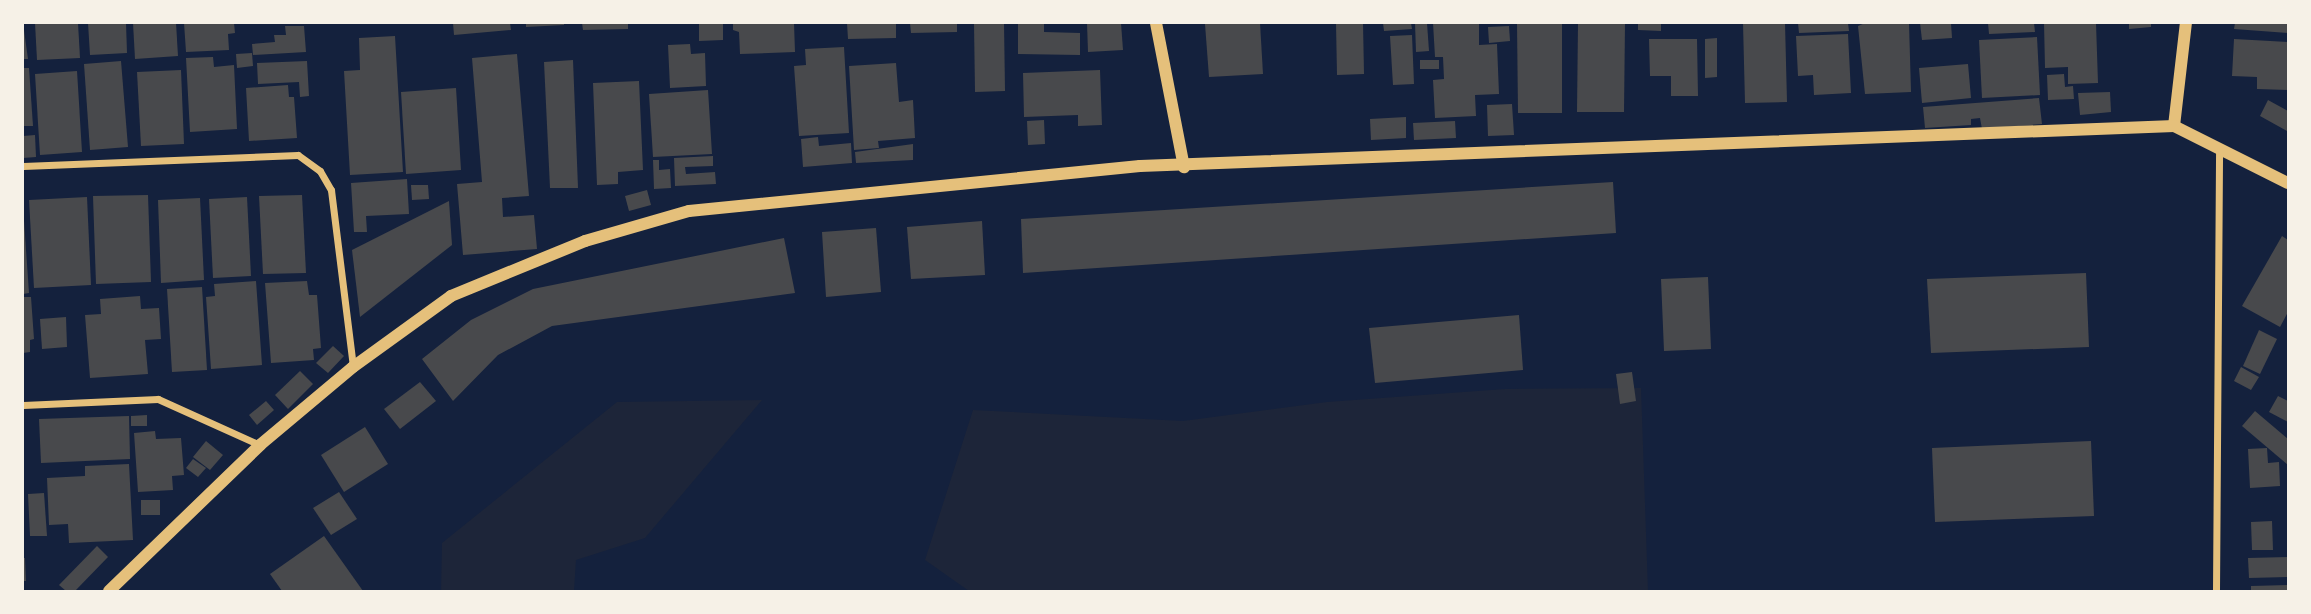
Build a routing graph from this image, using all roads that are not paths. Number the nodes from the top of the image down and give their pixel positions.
1 (1156, 23) edge
2 (2186, 23) edge
3 (2174, 126) junction
4 (2219, 148) junction
5 (23, 166) edge
6 (1184, 167) junction
7 (2288, 183) edge
8 (353, 367) junction
9 (23, 405) edge
10 (260, 445) junction
11 (109, 591) edge
12 (2216, 591) edge

1 - 6 street
2 - 3 street
3 - 4 street
3 - 6 street
4 - 7 street
4 - 12 street
5 - 8 street
6 - 8 street
8 - 10 street
9 - 10 street
10 - 11 street

